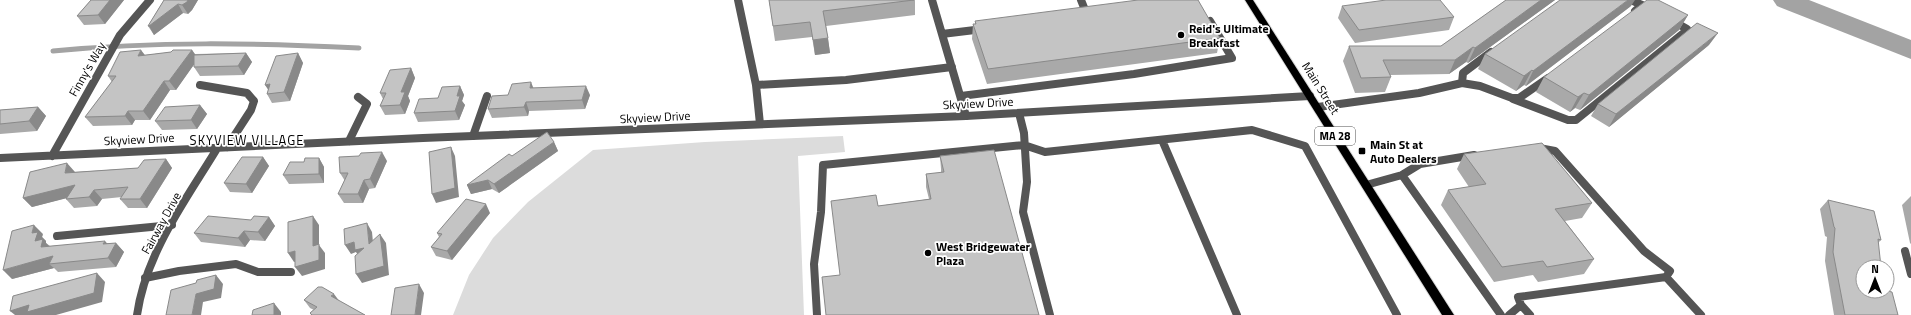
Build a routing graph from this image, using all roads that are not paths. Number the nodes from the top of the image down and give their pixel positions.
1 (150, 0) edge
2 (738, 0) edge
3 (932, 0) edge
4 (1081, 0) edge
5 (1249, 0) edge
6 (1631, 0) edge
7 (1095, 14) edge
8 (1206, 14) edge
9 (1630, 15) edge
10 (1668, 19) edge
11 (988, 28) edge
12 (942, 34) junction
13 (1500, 46) edge
14 (952, 67) junction
15 (1556, 72) edge
16 (1462, 83) junction
17 (200, 85) dead end
18 (756, 85) junction
19 (487, 96) dead end
20 (961, 96) junction
21 (1310, 96) junction
22 (358, 97) dead end
23 (1512, 98) junction
24 (1318, 107) junction
25 (1019, 113) junction
26 (966, 116) junction
27 (760, 124) junction
28 (473, 136) junction
29 (1162, 140) junction
30 (350, 141) junction
31 (1024, 145) junction
32 (1531, 146) edge
33 (222, 147) junction
34 (1480, 154) edge
35 (52, 156) junction
36 (0, 158) edge
37 (1402, 175) junction
38 (1366, 185) junction
39 (172, 225) junction
40 (57, 236) dead end
41 (1905, 251) dead end
42 (1910, 265) edge
43 (291, 272) dead end
44 (1911, 274) edge
45 (1666, 277) junction
46 (145, 278) junction
47 (1521, 305) junction
48 (137, 315) edge
49 (816, 315) edge
50 (1050, 315) edge
51 (1237, 315) edge
52 (1397, 315) edge
53 (1448, 315) edge
54 (1501, 315) edge
55 (1509, 315) edge
56 (1530, 315) edge
57 (1701, 315) edge

1 - 35 street, Finny's Way
2 - 18 street
3 - 12 street
4 - 7 street
5 - 21 main road, Main Street / MA 28
6 - 9 street
8 - 20 street
10 - 23 street
11 - 12 street
12 - 14 street
13 - 16 street
14 - 18 street
14 - 20 street
15 - 23 street
16 - 23 street
16 - 24 street
17 - 33 street, Fairway Drive
18 - 27 street
19 - 28 street
20 - 26 street
21 - 24 main road, Main Street / MA 28
21 - 25 street, Skyview Drive
22 - 30 street
24 - 38 main road, Main Street / MA 28
25 - 26 street, Skyview Drive
25 - 31 street
26 - 27 street, Skyview Drive
27 - 28 street, Skyview Drive
28 - 30 street, Skyview Drive
29 - 31 street
29 - 51 street
29 - 52 street
30 - 33 street, Skyview Drive
31 - 49 street
31 - 50 street
32 - 45 street
33 - 35 street, Skyview Drive
33 - 39 street, Fairway Drive
34 - 37 street
35 - 36 street, Skyview Drive
37 - 38 street
37 - 54 street
38 - 53 main road, Main Street / MA 28
39 - 40 street
39 - 46 street, Fairway Drive
41 - 42 street
42 - 44 street
43 - 46 street
45 - 47 street
45 - 57 street
46 - 48 street, Fairway Drive
47 - 55 street
47 - 56 street

